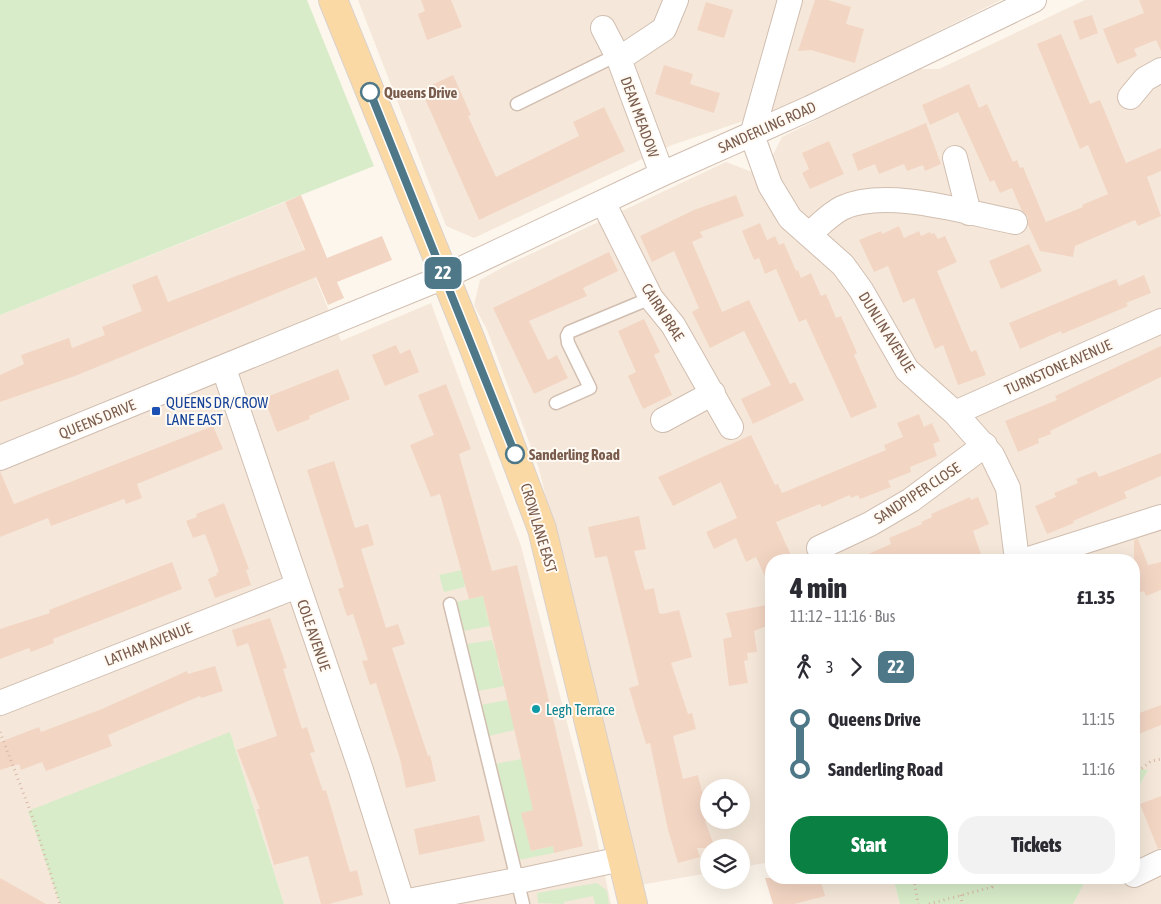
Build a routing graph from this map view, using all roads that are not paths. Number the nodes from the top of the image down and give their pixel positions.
1 (333, 0) edge
2 (676, 0) edge
3 (790, 0) edge
4 (1034, 0) edge
5 (603, 28) dead end
6 (618, 57) junction
7 (1161, 70) edge
8 (1127, 98) dead end
9 (517, 104) dead end
10 (752, 135) junction
11 (955, 158) dead end
12 (662, 174) junction
13 (603, 202) junction
14 (969, 213) junction
15 (1015, 222) dead end
16 (809, 234) junction
17 (444, 277) junction
18 (651, 298) junction
19 (1161, 320) edge
20 (224, 369) junction
21 (712, 393) junction
22 (556, 403) dead end
23 (956, 413) junction
24 (663, 420) dead end
25 (731, 427) dead end
26 (985, 445) junction
27 (0, 458) edge
28 (1161, 517) edge
29 (819, 547) edge
30 (1016, 554) edge
31 (1045, 554) edge
32 (297, 586) junction
33 (450, 604) dead end
34 (0, 703) edge
35 (622, 859) junction
36 (1161, 862) edge
37 (1140, 872) edge
38 (516, 880) junction
39 (403, 903) edge
40 (523, 904) edge
41 (633, 904) edge

1 - 17 main road, CROW LANE EAST
2 - 6 street, DEAN MEADOW
3 - 10 street
4 - 10 street, SANDERLING ROAD
5 - 6 street, DEAN MEADOW
6 - 9 lane
6 - 12 street, DEAN MEADOW
7 - 8 street
10 - 12 street, SANDERLING ROAD
10 - 16 street, DUNLIN AVENUE
11 - 14 street
12 - 13 street, SANDERLING ROAD
13 - 17 street, SANDERLING ROAD
13 - 18 street, CAIRN BRAE
14 - 15 street
14 - 16 street
16 - 23 street, DUNLIN AVENUE
17 - 20 street, QUEENS DRIVE
17 - 35 main road, CROW LANE EAST
18 - 21 street, CAIRN BRAE
18 - 22 lane
19 - 23 street, TURNSTONE AVENUE
20 - 27 street, QUEENS DRIVE
20 - 32 street, COLE AVENUE
21 - 24 street
21 - 25 street, CAIRN BRAE
23 - 26 street, DUNLIN AVENUE
26 - 29 street, SANDPIPER CLOSE
26 - 30 street, DUNLIN AVENUE
28 - 31 street
32 - 34 street, LATHAM AVENUE
32 - 39 street, COLE AVENUE
33 - 38 lane
35 - 38 street, COLE AVENUE
35 - 41 main road, CROW LANE EAST
36 - 37 street
38 - 39 street, COLE AVENUE
38 - 40 lane

